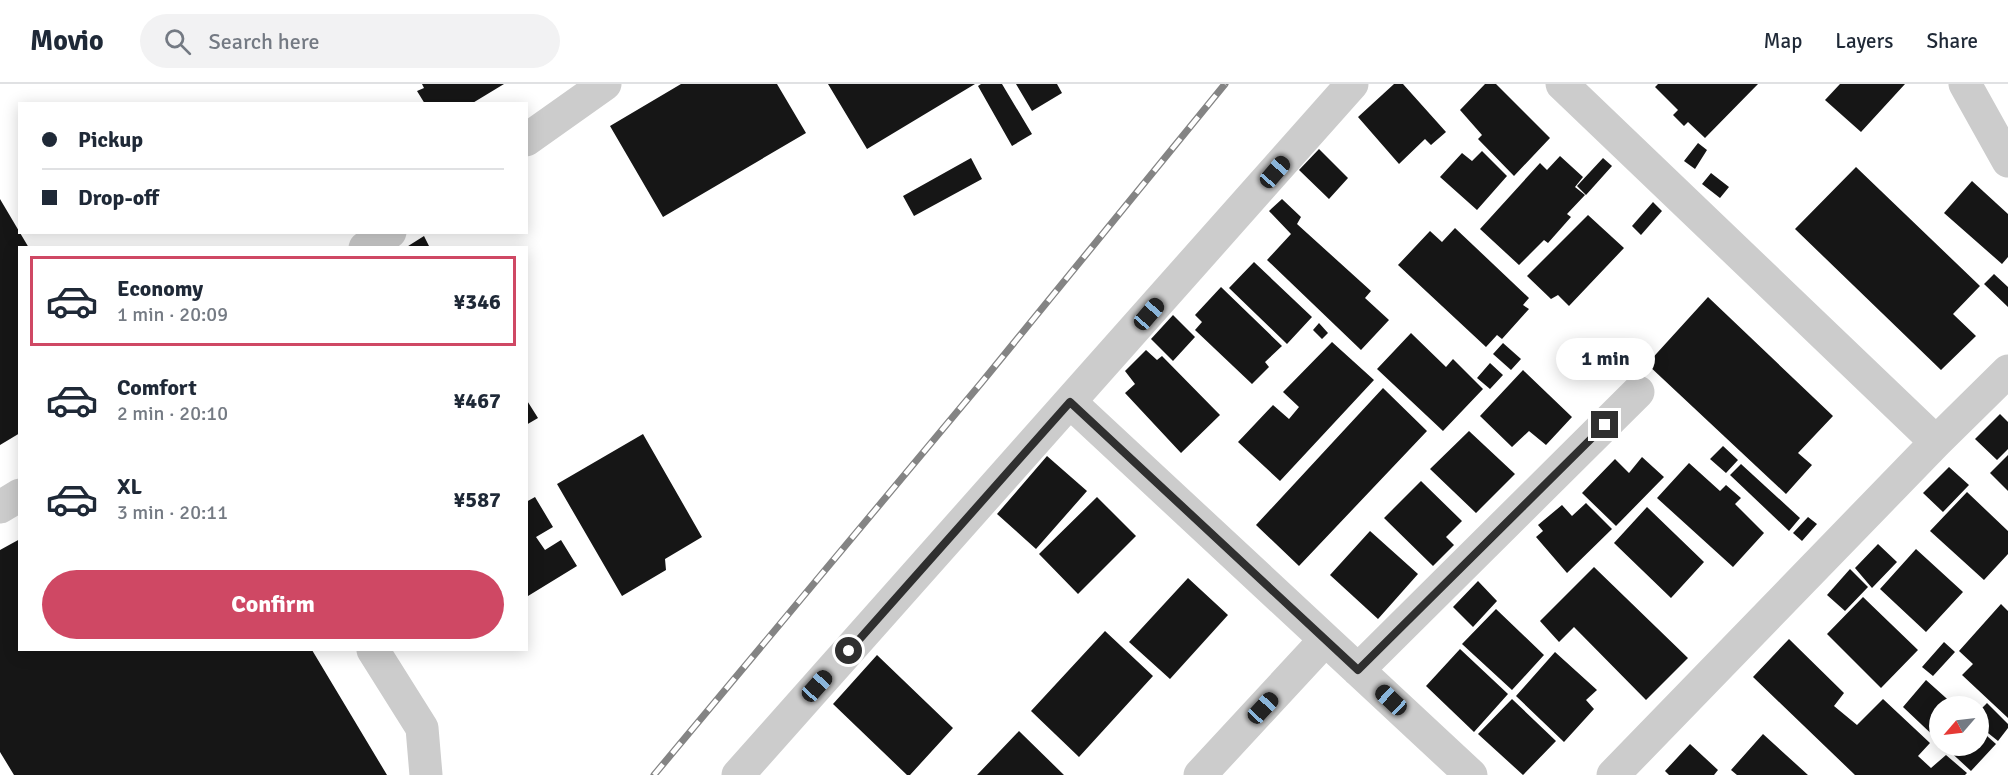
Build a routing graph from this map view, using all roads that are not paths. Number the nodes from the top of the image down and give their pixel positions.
1 (605, 84) edge
2 (1352, 84) edge
3 (1562, 84) edge
4 (1965, 84) edge
5 (528, 139) edge
6 (2008, 161) edge
7 (387, 234) edge
8 (368, 246) edge
9 (2008, 371) edge
10 (1638, 392) dead end
11 (1070, 402) junction
12 (1936, 442) junction
13 (18, 496) edge
14 (0, 507) edge
15 (1325, 640) junction
16 (374, 651) edge
17 (1358, 670) junction
18 (426, 775) edge
19 (738, 775) edge
20 (1200, 775) edge
21 (1472, 775) edge
22 (1614, 775) edge

1 - 5 street
2 - 11 street
3 - 12 street
4 - 6 street
7 - 8 street
9 - 12 street
10 - 17 street
11 - 15 street
11 - 19 street
12 - 22 street
13 - 14 street
15 - 17 street
15 - 20 street
16 - 18 street
17 - 21 street

